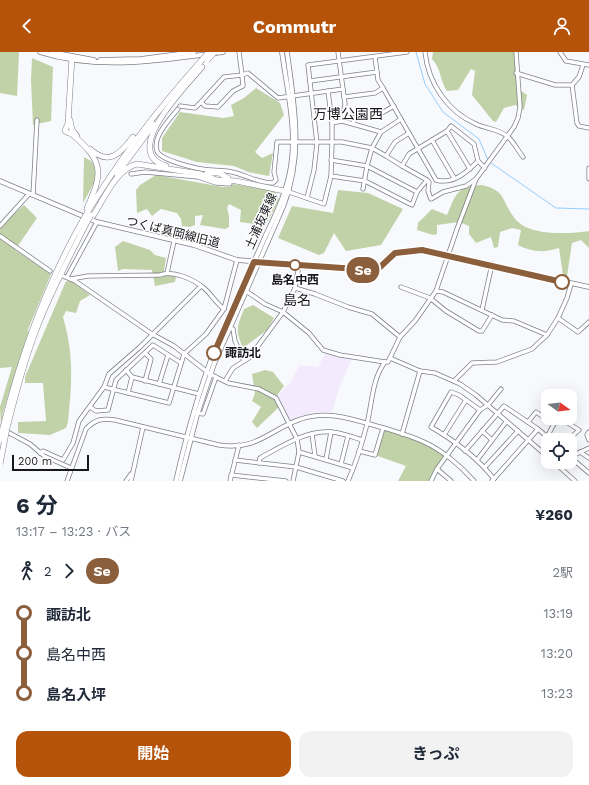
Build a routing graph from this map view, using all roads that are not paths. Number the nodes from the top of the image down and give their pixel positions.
1 (40, 52) edge
2 (51, 52) edge
3 (194, 52) edge
4 (209, 52) edge
5 (215, 52) edge
6 (223, 52) edge
7 (239, 52) edge
8 (282, 52) edge
9 (287, 52) edge
10 (338, 52) edge
11 (407, 52) edge
12 (425, 52) edge
13 (516, 52) edge
14 (560, 52) edge
15 (170, 55) edge
16 (375, 57) junction
17 (72, 58) junction
18 (339, 61) junction
19 (201, 64) junction
20 (584, 65) junction
21 (589, 65) edge
22 (377, 72) junction
23 (516, 73) junction
24 (242, 75) junction
25 (341, 77) junction
26 (310, 81) junction
27 (572, 86) junction
28 (383, 88) junction
29 (343, 89) junction
30 (328, 91) junction
31 (311, 94) junction
32 (290, 96) junction
33 (344, 97) junction
34 (70, 101) junction
35 (201, 102) junction
36 (394, 106) junction
37 (161, 107) junction
38 (401, 119) junction
39 (37, 120) dead end
40 (342, 121) junction
41 (332, 123) junction
42 (353, 124) junction
43 (589, 128) edge
44 (381, 132) junction
45 (447, 132) junction
46 (409, 133) junction
47 (508, 136) junction
48 (432, 140) junction
49 (295, 142) junction
50 (332, 142) junction
51 (316, 143) junction
52 (372, 148) junction
53 (418, 148) junction
54 (386, 156) junction
55 (522, 157) dead end
56 (331, 160) junction
57 (172, 161) junction
58 (478, 161) junction
59 (171, 165) dead end
60 (367, 166) junction
61 (402, 166) junction
62 (486, 168) junction
63 (589, 168) edge
64 (470, 169) junction
65 (132, 174) dead end
66 (331, 176) junction
67 (454, 178) junction
68 (589, 179) edge
69 (236, 180) junction
70 (427, 180) junction
71 (476, 180) junction
72 (0, 181) edge
73 (364, 181) junction
74 (230, 184) dead end
75 (363, 190) dead end
76 (287, 192) junction
77 (417, 192) junction
78 (31, 194) junction
79 (307, 198) junction
80 (89, 214) junction
81 (85, 221) junction
82 (97, 222) junction
83 (0, 226) edge
84 (0, 236) edge
85 (174, 241) junction
86 (449, 255) junction
87 (237, 260) junction
88 (256, 263) junction
89 (492, 264) junction
90 (299, 265) junction
91 (50, 271) dead end
92 (167, 273) junction
93 (67, 277) junction
94 (571, 284) junction
95 (201, 286) junction
96 (401, 287) dead end
97 (589, 287) edge
98 (295, 288) junction
99 (246, 290) junction
100 (436, 291) junction
101 (430, 298) junction
102 (224, 309) junction
103 (482, 310) junction
104 (283, 312) junction
105 (492, 315) junction
106 (558, 318) junction
107 (589, 322) edge
108 (229, 327) junction
109 (152, 334) junction
110 (547, 335) junction
111 (400, 337) junction
112 (144, 354) junction
113 (184, 354) junction
114 (168, 355) junction
115 (390, 358) junction
116 (244, 361) junction
117 (385, 362) junction
118 (181, 363) junction
119 (126, 370) junction
120 (420, 371) junction
121 (209, 373) junction
122 (132, 377) junction
123 (216, 377) junction
124 (145, 380) junction
125 (454, 381) junction
126 (225, 382) junction
127 (160, 384) junction
128 (104, 387) junction
129 (173, 387) junction
130 (501, 389) dead end
131 (114, 390) junction
132 (128, 393) junction
133 (199, 394) junction
134 (466, 400) junction
135 (488, 405) junction
136 (90, 407) junction
137 (480, 410) junction
138 (197, 413) junction
139 (497, 414) junction
140 (541, 415) edge
141 (506, 422) junction
142 (528, 422) junction
143 (367, 423) junction
144 (289, 424) junction
145 (571, 425) edge
146 (143, 427) junction
147 (3, 428) edge
148 (383, 428) junction
149 (538, 429) junction
150 (482, 431) junction
151 (518, 431) junction
152 (332, 432) junction
153 (589, 432) edge
154 (542, 433) edge
155 (576, 433) edge
156 (312, 434) junction
157 (402, 434) junction
158 (444, 435) junction
159 (348, 436) junction
160 (188, 438) junction
161 (297, 439) junction
162 (0, 440) edge
163 (362, 440) junction
164 (492, 440) junction
165 (529, 440) junction
166 (589, 440) edge
167 (456, 443) junction
168 (239, 445) junction
169 (589, 448) edge
170 (359, 450) junction
171 (465, 451) junction
172 (541, 451) edge
173 (299, 452) junction
174 (580, 452) junction
175 (40, 453) junction
176 (577, 454) edge
177 (315, 456) junction
178 (447, 456) junction
179 (589, 458) edge
180 (326, 459) junction
181 (235, 460) junction
182 (477, 460) junction
183 (259, 462) junction
184 (577, 463) edge
185 (0, 464) edge
186 (340, 464) junction
187 (296, 467) junction
188 (485, 467) junction
189 (71, 468) junction
190 (353, 468) junction
191 (437, 469) junction
192 (562, 469) edge
193 (589, 473) edge
194 (132, 474) junction
195 (231, 475) junction
196 (246, 479) edge
197 (261, 479) edge
198 (276, 480) edge
199 (493, 480) edge
200 (67, 481) edge
201 (126, 481) edge
202 (131, 481) edge
203 (176, 481) edge
204 (180, 481) edge
205 (230, 481) edge
206 (286, 481) edge
207 (293, 481) edge
208 (342, 481) edge
209 (348, 481) edge
210 (430, 481) edge
211 (450, 481) edge
212 (474, 481) edge
213 (575, 481) edge

1 - 17 main road
2 - 17 main road
3 - 15 main road
4 - 19 highway, bridge
5 - 19 highway, bridge
6 - 15 main road
7 - 24 street
8 - 32 main road, 土浦坂東線
9 - 32 main road, 土浦坂東線
10 - 18 street
11 - 16 street
12 - 47 street
13 - 23 street
14 - 20 street
15 - 17 main road
16 - 18 street
16 - 22 street
17 - 34 highway
18 - 25 street
18 - 26 street
19 - 37 highway
19 - 69 highway
19 - 80 highway
20 - 21 street
20 - 27 street
22 - 25 street
22 - 28 street
23 - 27 street
23 - 47 street
24 - 32 street
24 - 35 street
24 - 35 street
25 - 26 street
25 - 29 street
26 - 31 street
27 - 43 street
28 - 33 street
28 - 36 street
29 - 30 street
29 - 33 street
30 - 31 street
30 - 41 street
31 - 32 street
31 - 51 street
32 - 49 main road, 土浦坂東線
33 - 40 street
34 - 37 highway
34 - 80 highway
35 - 57 street
36 - 38 street
36 - 42 street
37 - 80 highway
38 - 44 street
38 - 46 street
39 - 78 street
40 - 41 street
40 - 42 street
41 - 50 street
42 - 44 street
44 - 52 street
45 - 48 street
45 - 58 street
45 - 64 street
46 - 53 street
46 - 54 street
47 - 55 street
47 - 62 street
48 - 53 street
48 - 67 street
49 - 51 street
49 - 57 street
49 - 76 main road, 土浦坂東線
50 - 51 street
50 - 52 street
50 - 56 street
51 - 79 street
52 - 54 street
52 - 60 street
53 - 61 street
53 - 67 street
54 - 61 street
56 - 60 street
56 - 66 street
57 - 59 street
58 - 62 street
58 - 64 street
60 - 73 street
60 - 77 street
61 - 70 street
62 - 71 street
63 - 68 street
64 - 67 street
65 - 74 street
66 - 73 street
66 - 79 street
69 - 76 highway
69 - 80 highway
70 - 71 street
70 - 77 street
71 - 86 street
72 - 78 main road, つくば真岡線旧道
73 - 75 street
73 - 77 street
76 - 79 street
76 - 88 main road, 土浦坂東線
78 - 82 main road, つくば真岡線旧道
78 - 83 street
80 - 81 highway, bridge
81 - 147 highway
81 - 147 highway
82 - 85 main road, つくば真岡線旧道
82 - 93 street
84 - 91 street
85 - 87 main road, つくば真岡線旧道
85 - 92 street
86 - 89 main road, つくば真岡線旧道
86 - 90 main road, つくば真岡線旧道
86 - 100 street
87 - 88 main road, つくば真岡線旧道
87 - 102 street
88 - 90 main road, つくば真岡線旧道
88 - 99 main road, 土浦坂東線
88 - 121 main road, 土浦坂東線
89 - 94 main road, つくば真岡線旧道
89 - 103 street
90 - 98 street
92 - 93 street
92 - 95 street
93 - 109 street
94 - 97 main road, つくば真岡線旧道
94 - 106 street
95 - 102 street
95 - 109 street
96 - 101 street
98 - 104 street
98 - 111 street
99 - 104 street
99 - 108 main road, 土浦坂東線
100 - 101 street
100 - 103 street
101 - 105 street
101 - 111 street
102 - 113 street
103 - 105 street
104 - 116 street
104 - 117 street
105 - 110 street
106 - 107 street
106 - 110 street
108 - 116 street
108 - 121 main road, 土浦坂東線
109 - 113 street
109 - 128 street
110 - 125 street
111 - 115 street
112 - 114 street
112 - 119 street
112 - 124 street
113 - 118 street
113 - 121 street
114 - 118 street
114 - 127 street
115 - 117 street
115 - 120 street
116 - 126 street
117 - 143 street
118 - 129 street
119 - 122 street
119 - 131 street
120 - 125 street
120 - 157 street
121 - 123 street
121 - 133 main road, 土浦坂東線
121 - 138 main road, 土浦坂東線
122 - 124 street
122 - 132 street
123 - 126 street
123 - 138 street
124 - 127 street
125 - 135 street
126 - 144 street
127 - 129 street
128 - 131 street
128 - 136 street
129 - 132 street
129 - 133 street
130 - 135 street
131 - 132 street
131 - 136 street
133 - 160 main road, 土浦坂東線
134 - 137 street
134 - 158 street
134 - 158 street
135 - 137 street
135 - 139 street
136 - 175 street
137 - 167 street
138 - 160 main road, 土浦坂東線
139 - 141 street
139 - 142 street
139 - 150 street
140 - 142 street
141 - 151 street
141 - 164 street
142 - 149 street
143 - 144 street
143 - 148 street
143 - 163 street
144 - 161 street
144 - 168 street
145 - 155 street
146 - 160 street
146 - 189 street
146 - 194 street
147 - 162 highway, bridge
147 - 175 street
147 - 185 highway, bridge
148 - 157 street
148 - 170 street
149 - 154 street
149 - 165 street
150 - 164 street
150 - 171 street
151 - 165 street
151 - 188 street
152 - 156 street
152 - 159 street
152 - 180 street
153 - 166 street
156 - 161 street
156 - 177 street
157 - 178 street
158 - 167 street
159 - 163 street
159 - 186 street
160 - 168 street
160 - 203 main road, 土浦坂東線
160 - 204 main road, 土浦坂東線
161 - 173 street
161 - 183 street
163 - 170 street
164 - 182 street
165 - 172 street
165 - 199 street
167 - 171 street
167 - 178 street
168 - 181 street
169 - 174 street
170 - 190 street
171 - 182 street
173 - 177 street
173 - 187 street
174 - 176 street
174 - 179 street
175 - 189 street
177 - 180 street
178 - 191 street
178 - 212 street
180 - 186 street
181 - 183 street
181 - 195 street
182 - 188 street
183 - 187 street
184 - 193 street
186 - 190 street
187 - 207 street
187 - 208 street
188 - 199 street
189 - 200 street
190 - 209 street
191 - 210 street
191 - 211 street
192 - 213 street
194 - 201 street
194 - 202 street
195 - 196 street
195 - 205 street
196 - 197 street
197 - 198 street
198 - 206 street

